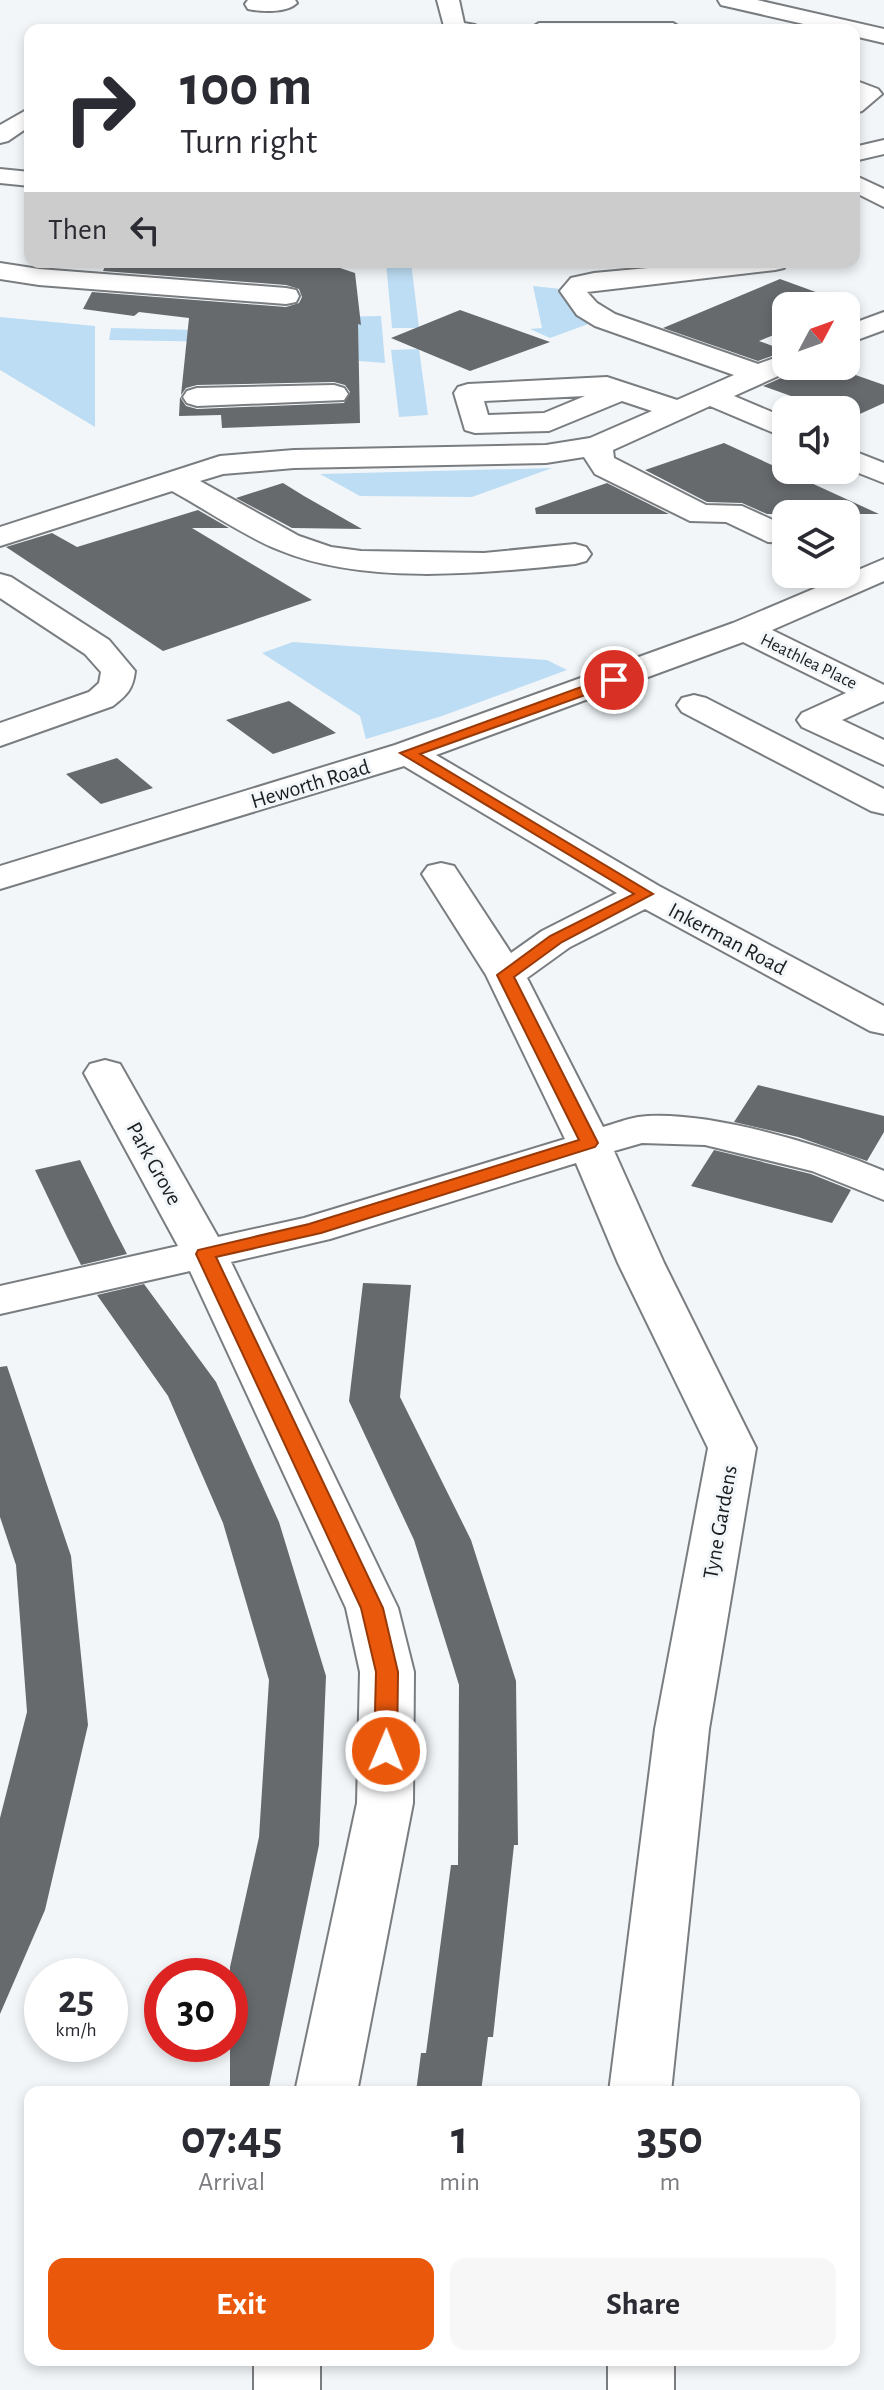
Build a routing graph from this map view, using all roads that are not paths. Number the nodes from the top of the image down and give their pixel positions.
1 (448, 0) edge
2 (729, 0) edge
3 (270, 3) dead end
4 (267, 24) edge
5 (453, 24) edge
6 (832, 24) edge
7 (860, 30) edge
8 (884, 36) edge
9 (860, 90) edge
10 (860, 102) edge
11 (24, 119) edge
12 (0, 136) edge
13 (884, 147) edge
14 (860, 153) edge
15 (0, 176) edge
16 (24, 178) edge
17 (860, 185) edge
18 (884, 199) edge
19 (728, 268) edge
20 (0, 271) edge
21 (286, 296) dead end
22 (884, 320) edge
23 (860, 330) edge
24 (772, 368) edge
25 (759, 374) junction
26 (620, 391) dead end
27 (334, 394) dead end
28 (709, 395) junction
29 (197, 397) dead end
30 (675, 409) junction
31 (772, 423) edge
32 (295, 426) junction
33 (597, 446) junction
34 (860, 463) edge
35 (884, 474) edge
36 (175, 480) junction
37 (772, 532) edge
38 (0, 537) edge
39 (575, 554) dead end
40 (884, 569) edge
41 (0, 584) edge
42 (745, 630) junction
43 (879, 690) edge
44 (694, 705) dead end
45 (0, 735) edge
46 (408, 753) junction
47 (884, 754) edge
48 (884, 803) edge
49 (441, 874) dead end
50 (0, 878) edge
51 (645, 894) junction
52 (506, 975) junction
53 (884, 1022) edge
54 (105, 1073) dead end
55 (589, 1143) junction
56 (884, 1187) edge
57 (205, 1254) junction
58 (0, 1300) edge
59 (327, 2086) edge
60 (641, 2086) edge
61 (287, 2366) edge
62 (641, 2366) edge
63 (287, 2390) edge
64 (641, 2390) edge

1 - 5 street
2 - 6 street
3 - 4 street
7 - 8 street
9 - 10 street
11 - 12 street
13 - 14 street
15 - 16 street
17 - 18 street
19 - 25 street
20 - 21 street
22 - 23 street
24 - 25 street
25 - 28 street
26 - 30 street
27 - 32 street
28 - 30 street
28 - 31 street
29 - 32 street
30 - 33 street
32 - 33 street
32 - 36 street
33 - 37 street
34 - 35 street
36 - 38 street
36 - 39 street
40 - 42 street, Heworth Road
41 - 45 street
42 - 43 street, Heathlea Place
42 - 46 street, Heworth Road
43 - 47 street, Heathlea Place
44 - 48 street
46 - 50 street, Heworth Road
46 - 51 street, Inkerman Road
49 - 52 street, Tyne Gardens
51 - 52 street
51 - 53 street, Inkerman Road
52 - 55 street, Tyne Gardens
54 - 57 street, Park Grove
55 - 56 street
55 - 57 street
55 - 60 street, Tyne Gardens
57 - 58 street
57 - 59 street, Park Grove
61 - 63 street
62 - 64 street

